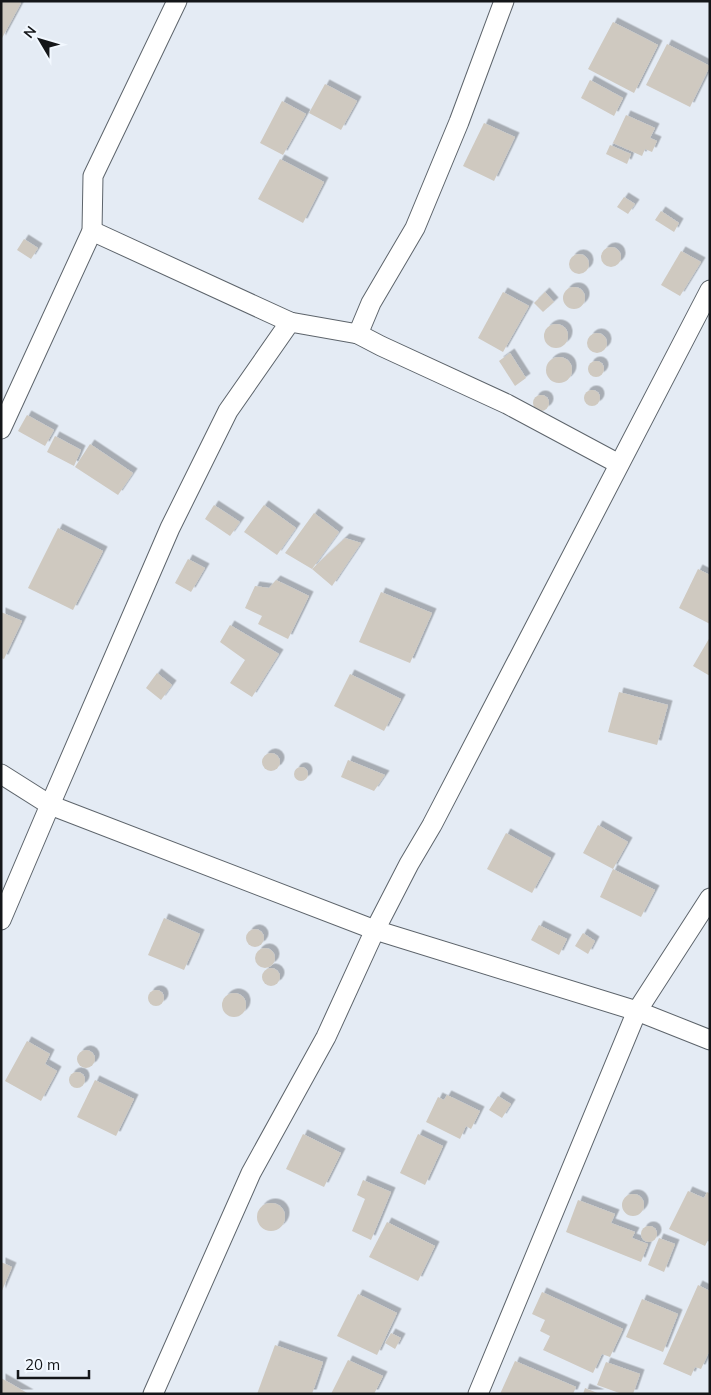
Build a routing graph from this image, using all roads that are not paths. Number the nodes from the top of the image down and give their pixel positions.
1 (177, 1) edge
2 (504, 1) edge
3 (92, 231) junction
4 (710, 290) edge
5 (290, 322) junction
6 (358, 334) junction
7 (1, 429) edge
8 (619, 464) junction
9 (1, 774) edge
10 (50, 806) junction
11 (710, 898) edge
12 (1, 920) edge
13 (375, 930) junction
14 (637, 1011) junction
15 (710, 1040) edge
16 (153, 1394) edge
17 (478, 1394) edge

1 - 3 street
2 - 6 street
3 - 5 street
3 - 7 street
4 - 8 street
5 - 6 street
5 - 10 street
6 - 8 street
8 - 13 street
9 - 10 street
10 - 12 street
10 - 13 street
11 - 14 street
13 - 14 street
13 - 16 street
14 - 15 street
14 - 17 street

